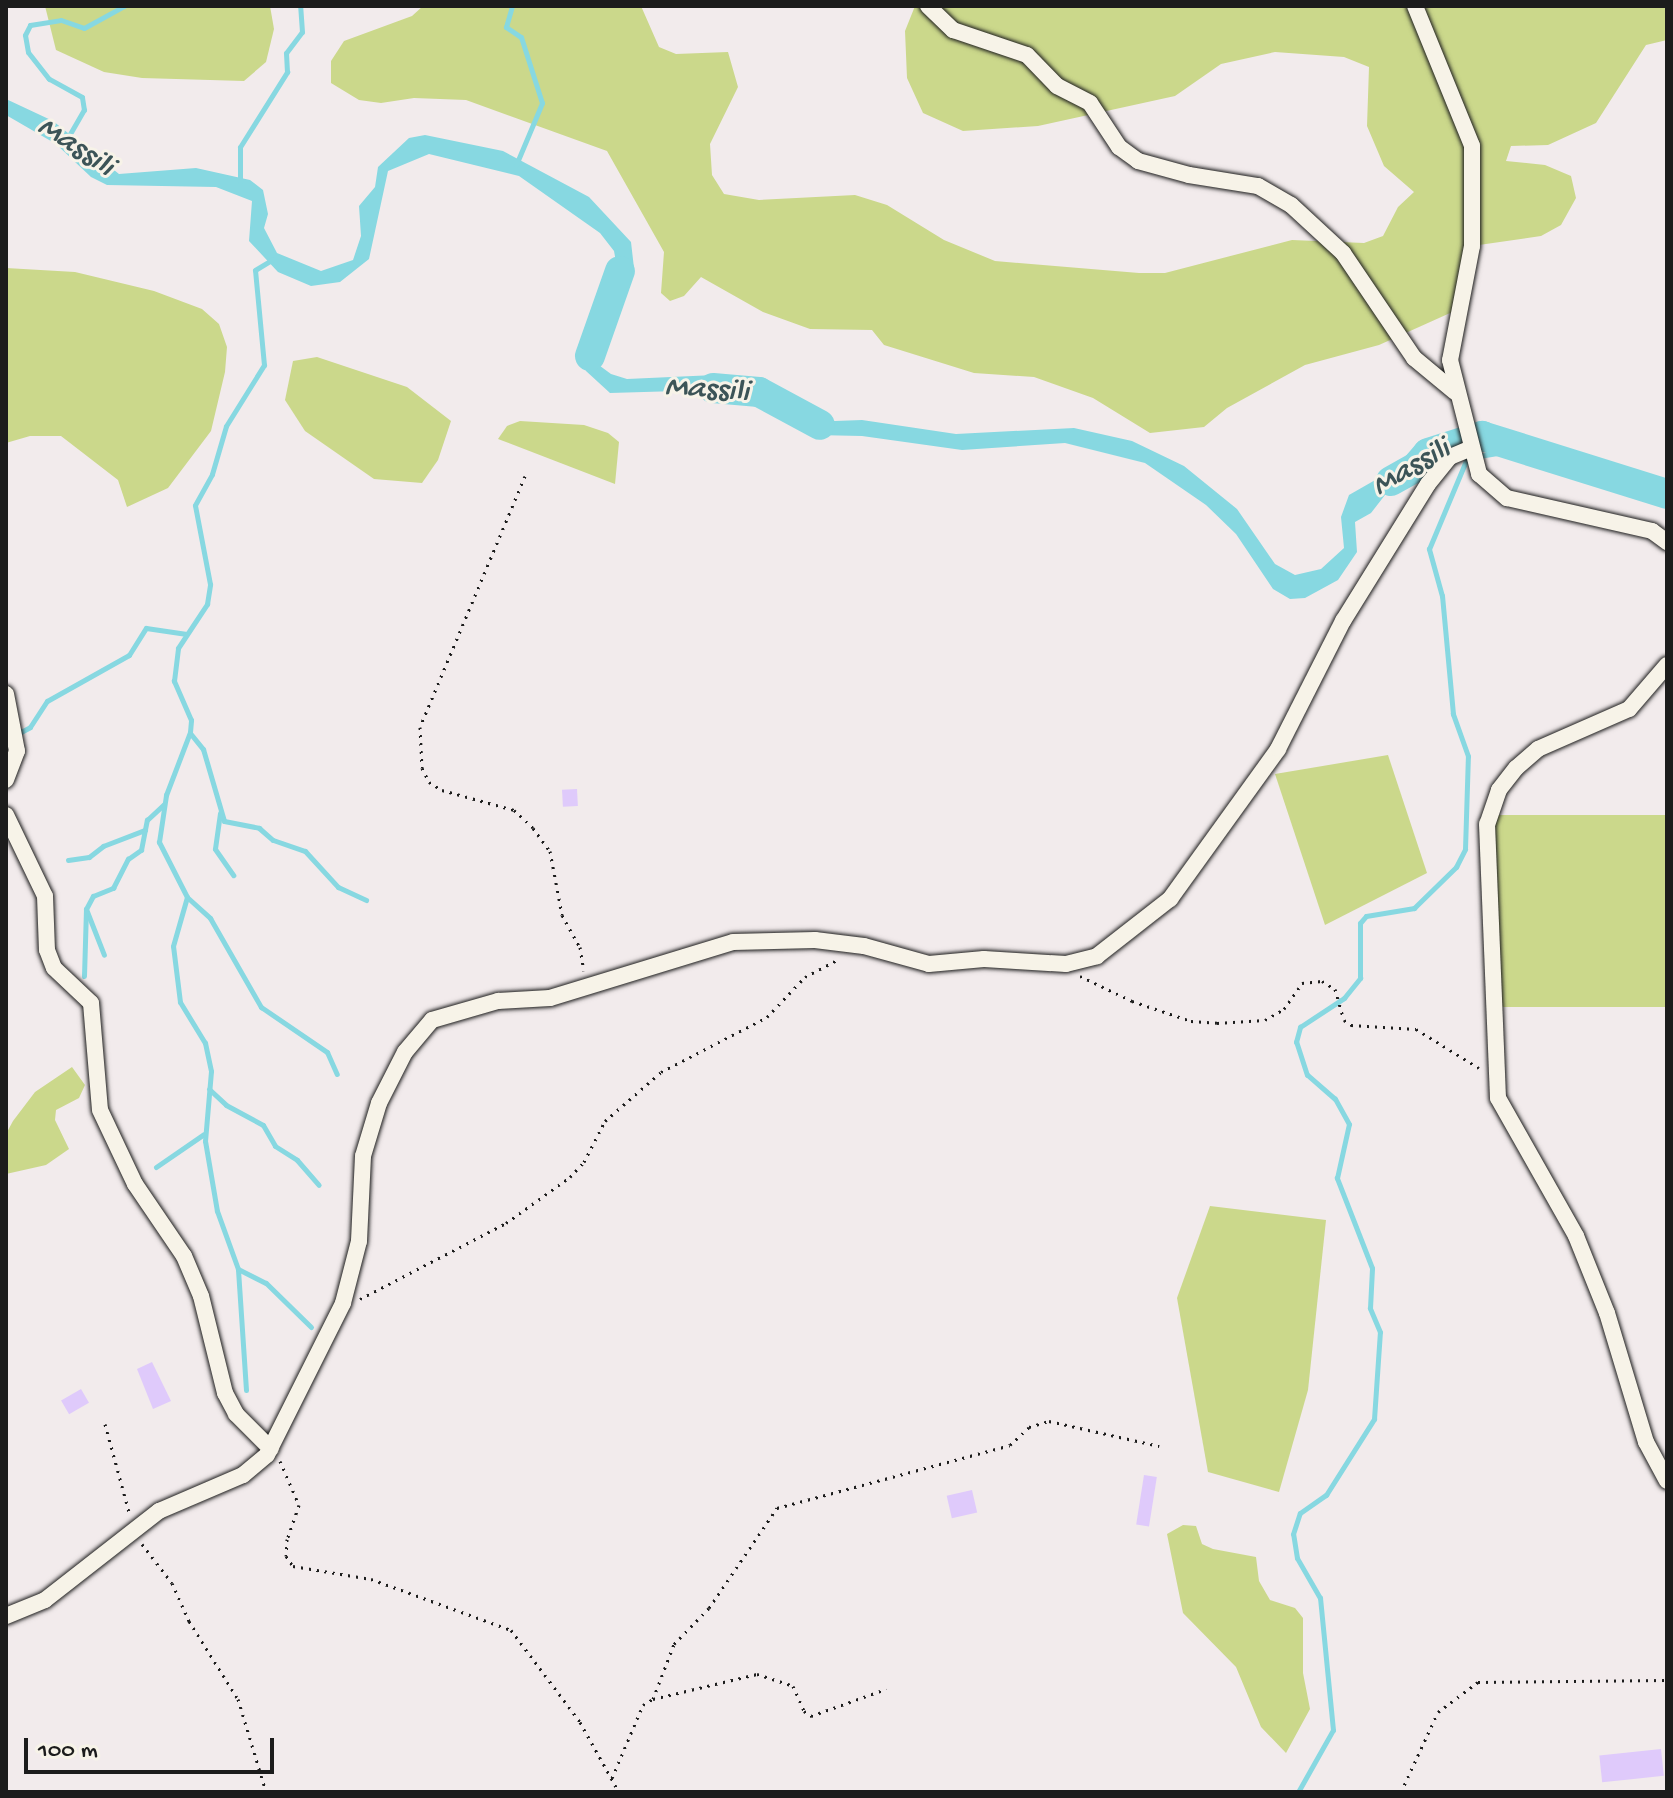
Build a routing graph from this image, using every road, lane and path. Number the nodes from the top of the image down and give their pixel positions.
1 (928, 6) edge
2 (1415, 6) edge
3 (1455, 392) junction
4 (1471, 448) junction
5 (525, 476) dead end
6 (1667, 542) edge
7 (1667, 665) edge
8 (6, 694) edge
9 (6, 780) edge
10 (6, 815) edge
11 (845, 957) dead end
12 (1066, 964) junction
13 (574, 992) junction
14 (1495, 1079) junction
15 (332, 1320) junction
16 (105, 1424) dead end
17 (1159, 1446) dead end
18 (271, 1449) junction
19 (1667, 1481) edge
20 (133, 1529) junction
21 (6, 1616) edge
22 (1667, 1680) edge
23 (886, 1689) dead end
24 (653, 1699) junction
25 (612, 1778) junction
26 (266, 1792) edge
27 (619, 1792) edge
28 (1401, 1792) edge

1 - 3 street
2 - 3 street
3 - 4 street
4 - 6 street
4 - 12 street
5 - 13 path
7 - 14 street
8 - 9 street
10 - 18 street
11 - 15 path
12 - 13 street
12 - 14 path
13 - 15 street
14 - 19 street
15 - 18 street
16 - 20 path
17 - 24 path
18 - 20 street
18 - 25 path
20 - 21 street
20 - 26 path
22 - 28 path
23 - 24 path
24 - 25 path
25 - 27 path

